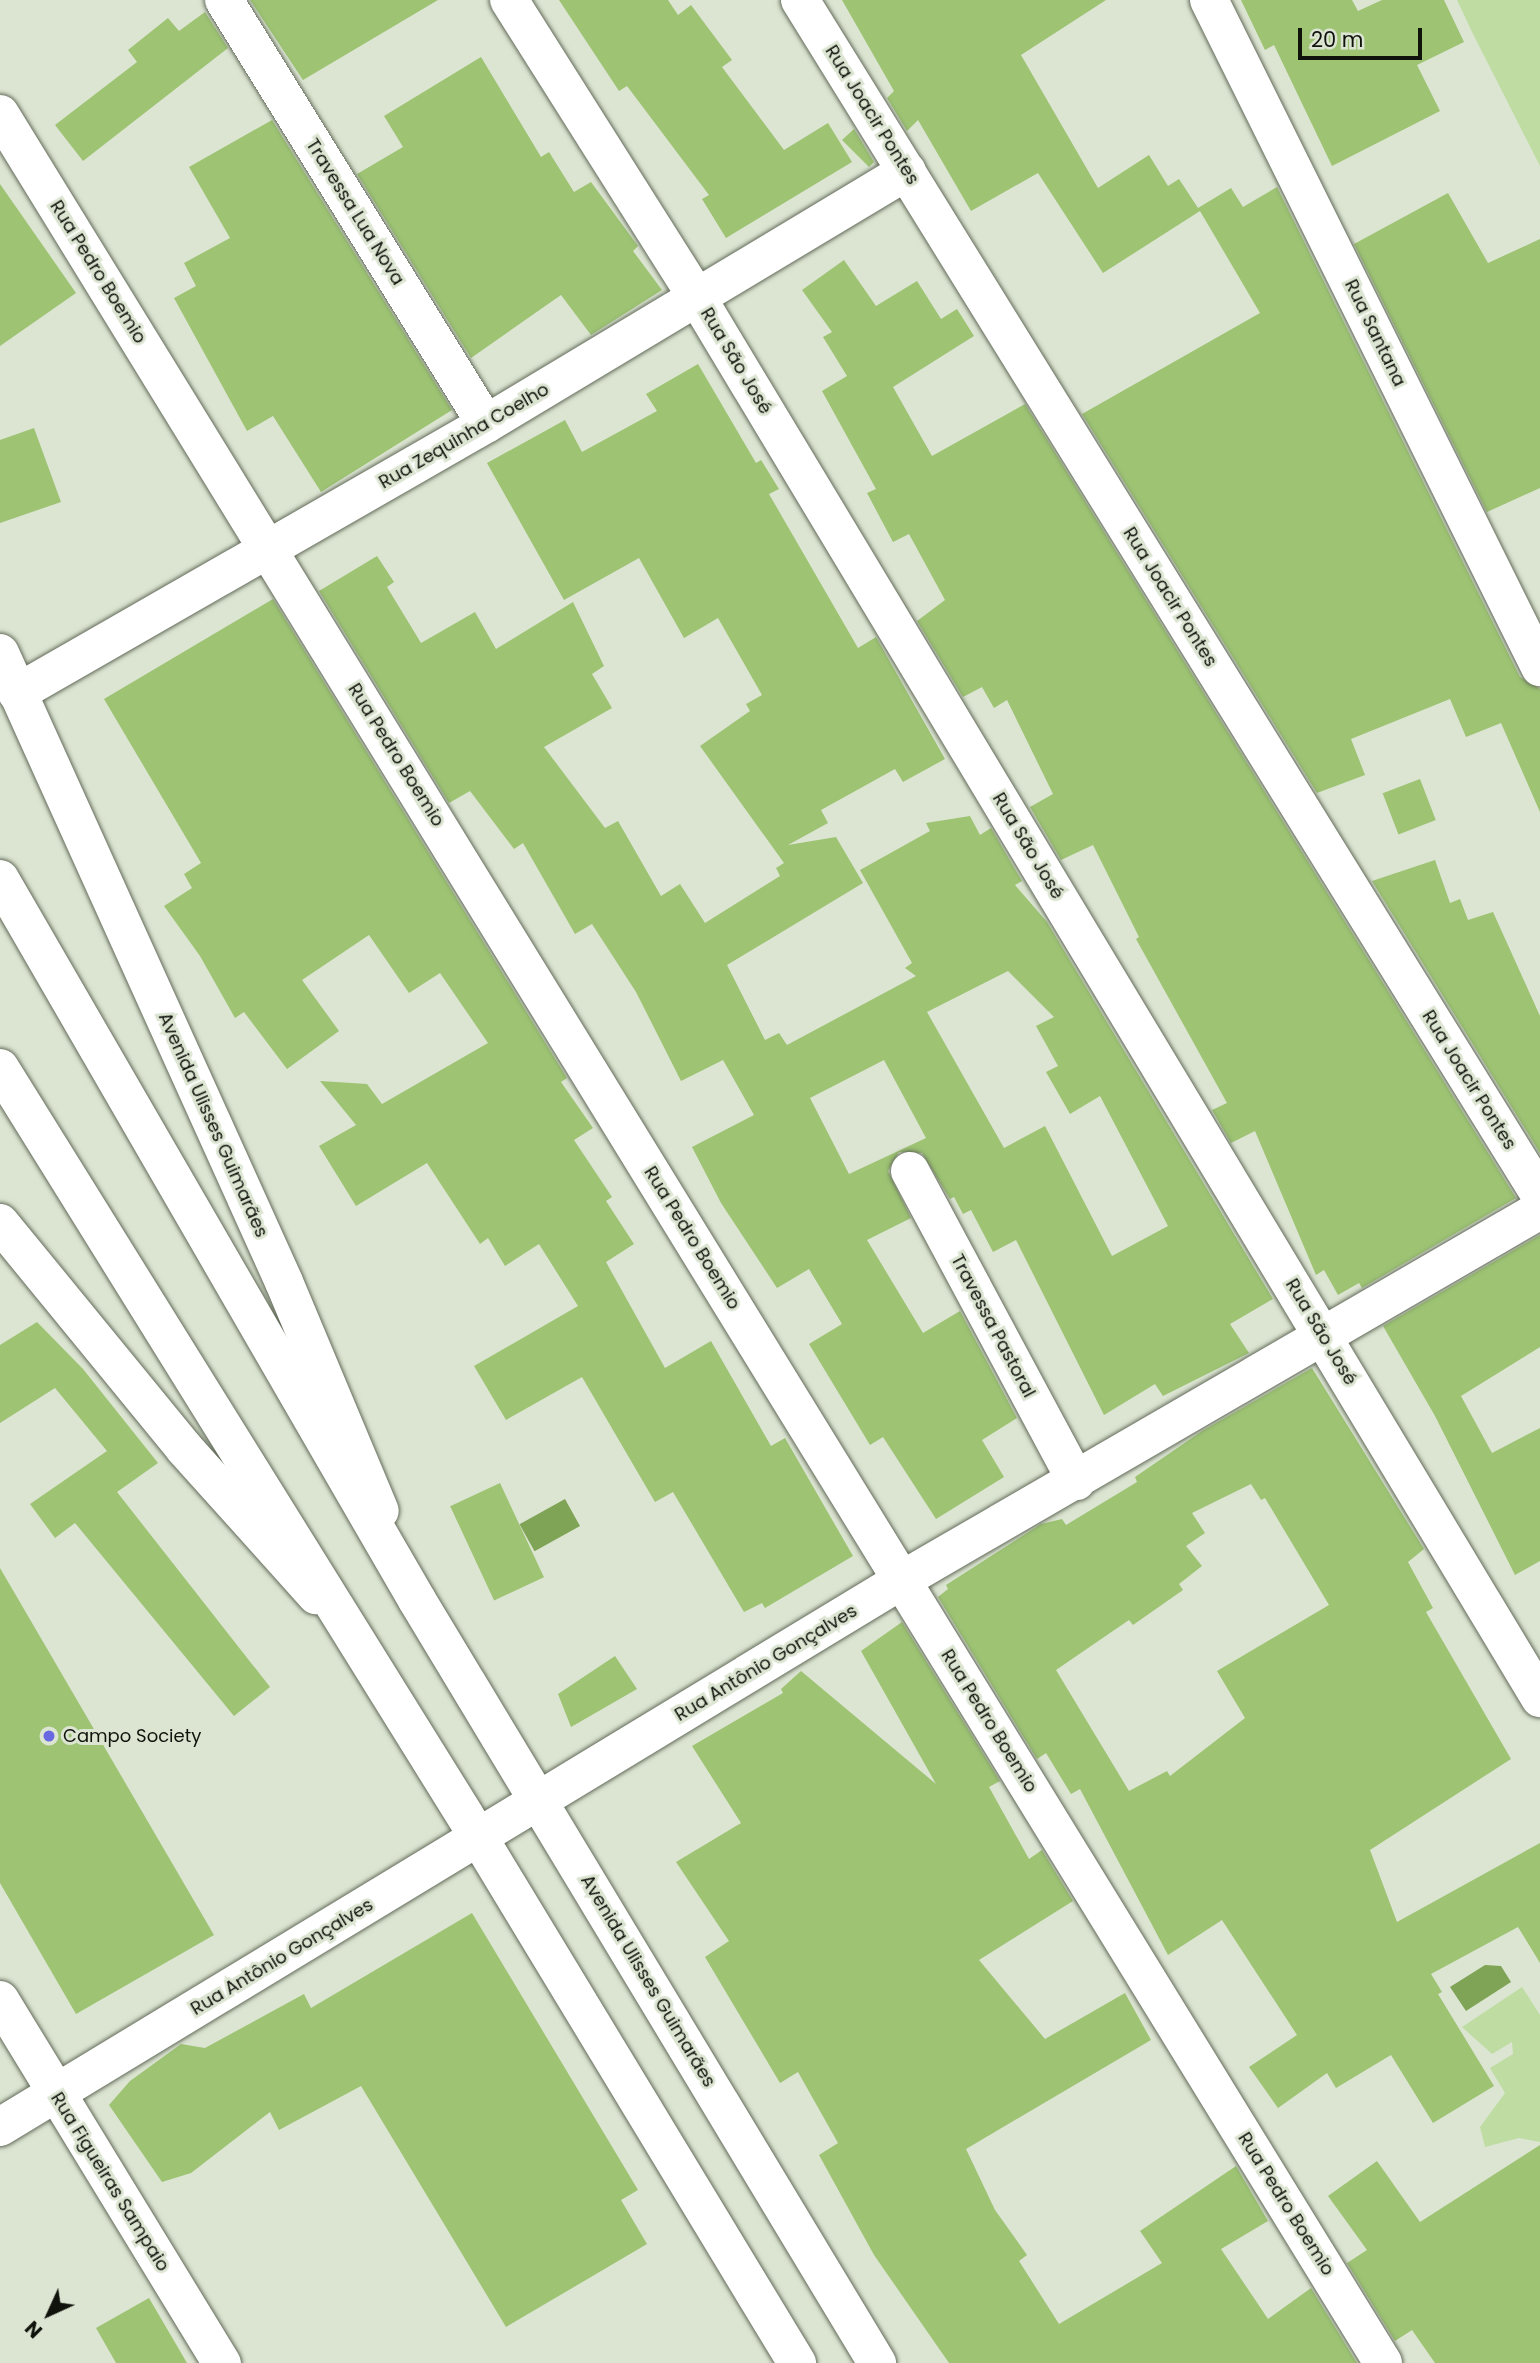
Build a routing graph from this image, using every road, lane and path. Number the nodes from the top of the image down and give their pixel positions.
1 (224, 0) edge
2 (509, 0) edge
3 (800, 0) edge
4 (1209, 0) edge
5 (0, 114) edge
6 (907, 171) junction
7 (698, 299) junction
8 (486, 424) junction
9 (269, 549) junction
10 (0, 653) edge
11 (1540, 667) edge
12 (17, 693) junction
13 (0, 879) edge
14 (0, 1068) edge
15 (910, 1171) dead end
16 (1540, 1195) edge
17 (1540, 1210) edge
18 (0, 1223) edge
19 (1323, 1335) junction
20 (1076, 1481) junction
21 (902, 1580) junction
22 (418, 1600) junction
23 (349, 1632) junction
24 (1540, 1698) edge
25 (540, 1800) junction
26 (479, 1838) junction
27 (0, 2000) edge
28 (55, 2094) junction
29 (0, 2127) edge
30 (222, 2363) edge
31 (797, 2363) edge
32 (877, 2363) edge
33 (1384, 2363) edge

1 - 8 street, Travessa Lua Nova
2 - 7 street, Rua São José
3 - 6 street, Rua Joacir Pontes
4 - 11 street, Rua Santana
5 - 9 street, Rua Pedro Boemio
6 - 7 street, Rua Zequinha Coelho
6 - 16 street, Rua Joacir Pontes
7 - 8 street, Rua Zequinha Coelho
7 - 19 street, Rua São José
8 - 9 street, Rua Zequinha Coelho
9 - 12 street, Rua Zequinha Coelho
9 - 21 street, Rua Pedro Boemio
10 - 12 street, Avenida Ulisses Guimarães
12 - 22 street, Avenida Ulisses Guimarães
13 - 22 street, Avenida Ulisses Guimarães
14 - 23 street
15 - 20 street, Travessa Pastoral
17 - 19 street, Rua Antônio Gonçalves
18 - 23 street
19 - 20 street, Rua Antônio Gonçalves
19 - 24 street, Rua São José
20 - 21 street, Rua Antônio Gonçalves
21 - 25 street, Rua Antônio Gonçalves
21 - 33 street, Rua Pedro Boemio
22 - 25 street, Avenida Ulisses Guimarães
23 - 26 street
25 - 26 street, Rua Antônio Gonçalves
25 - 32 street, Avenida Ulisses Guimarães
26 - 28 street, Rua Antônio Gonçalves
26 - 31 street
27 - 28 street, Rua Figueiras Sampaio
28 - 29 street, Rua Antônio Gonçalves
28 - 30 street, Rua Figueiras Sampaio

